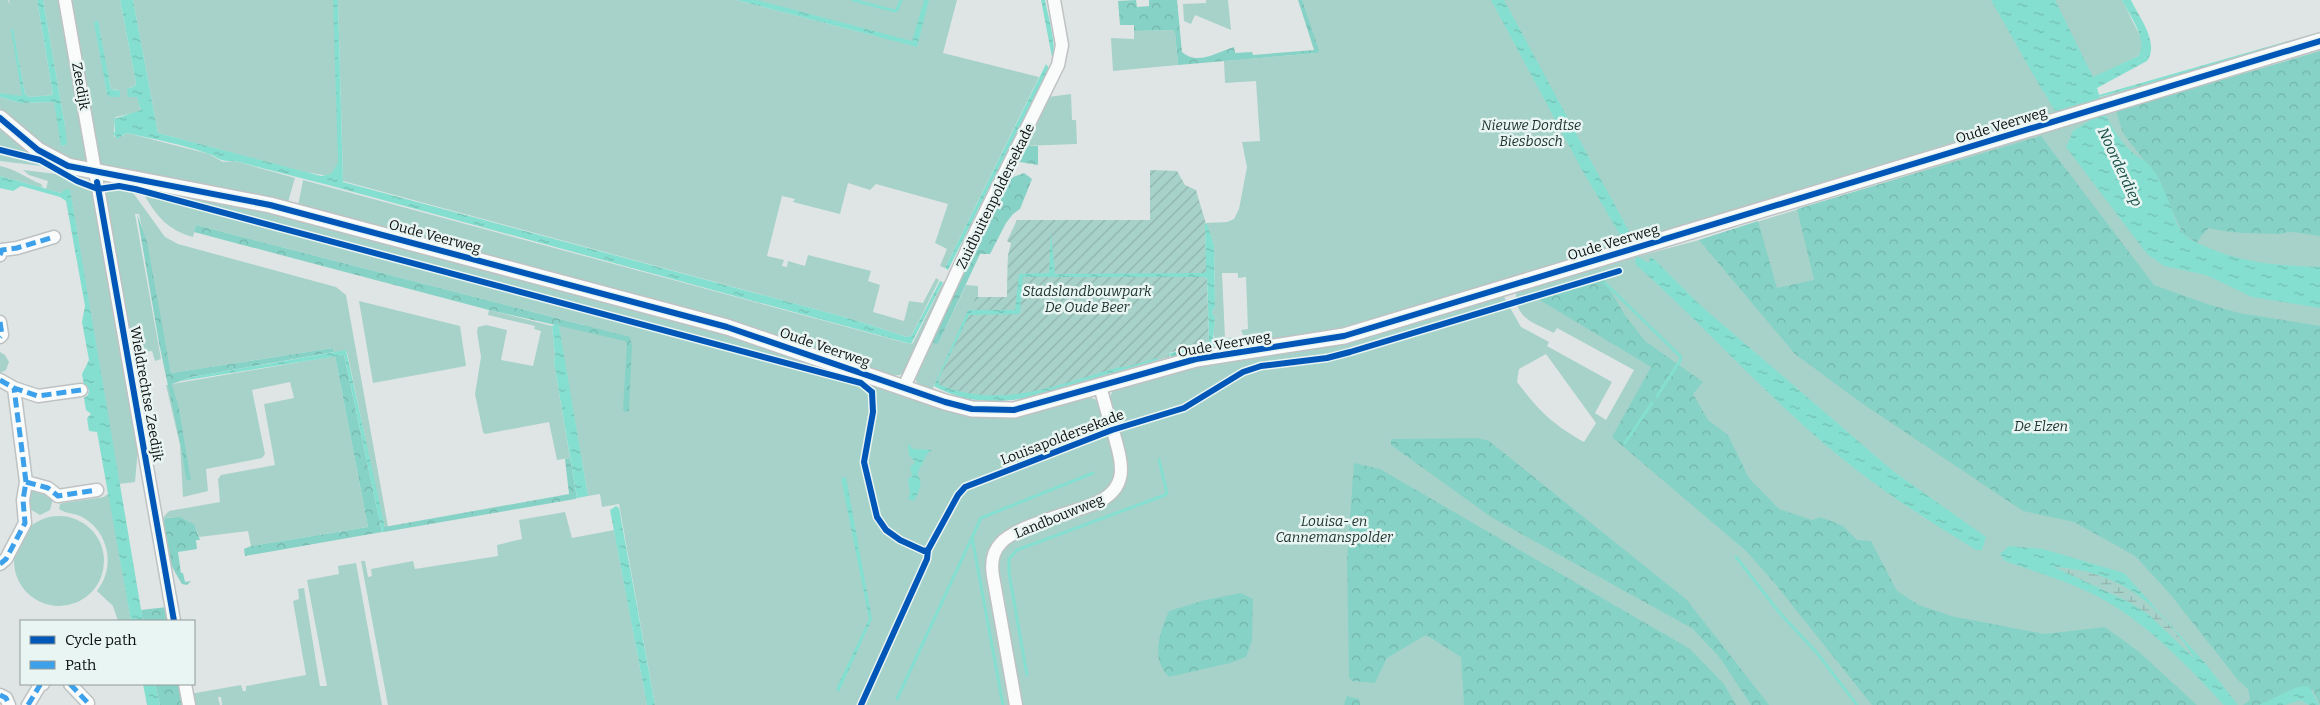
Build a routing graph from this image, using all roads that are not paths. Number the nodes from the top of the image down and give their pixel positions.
1 (65, 0) edge
2 (1054, 0) edge
3 (2320, 41) edge
4 (0, 118) edge
5 (96, 172) junction
6 (54, 238) dead end
7 (0, 254) edge
8 (0, 322) edge
9 (0, 336) edge
10 (0, 380) edge
11 (1100, 386) junction
12 (904, 387) junction
13 (14, 388) junction
14 (81, 390) dead end
15 (26, 482) junction
16 (97, 490) dead end
17 (0, 564) edge
18 (174, 620) edge
19 (40, 685) edge
20 (71, 685) edge
21 (185, 685) edge
22 (0, 695) edge
23 (88, 703) dead end
24 (9, 705) edge
25 (28, 705) edge
26 (188, 705) edge
27 (1016, 705) edge

1 - 5 street, Zeedijk
2 - 12 street, Zuidbuitenpoldersekade
3 - 11 street, Oude Veerweg
4 - 5 street, Oude Veerweg
5 - 12 street, Oude Veerweg
5 - 18 street, Wieldrechtse Zeedijk
6 - 7 street
8 - 9 street
10 - 13 street
11 - 12 street, Oude Veerweg
11 - 27 street, Landbouwweg
13 - 14 street
13 - 15 street
15 - 16 street
15 - 17 street
19 - 25 street
20 - 23 street
21 - 26 street
22 - 24 street

